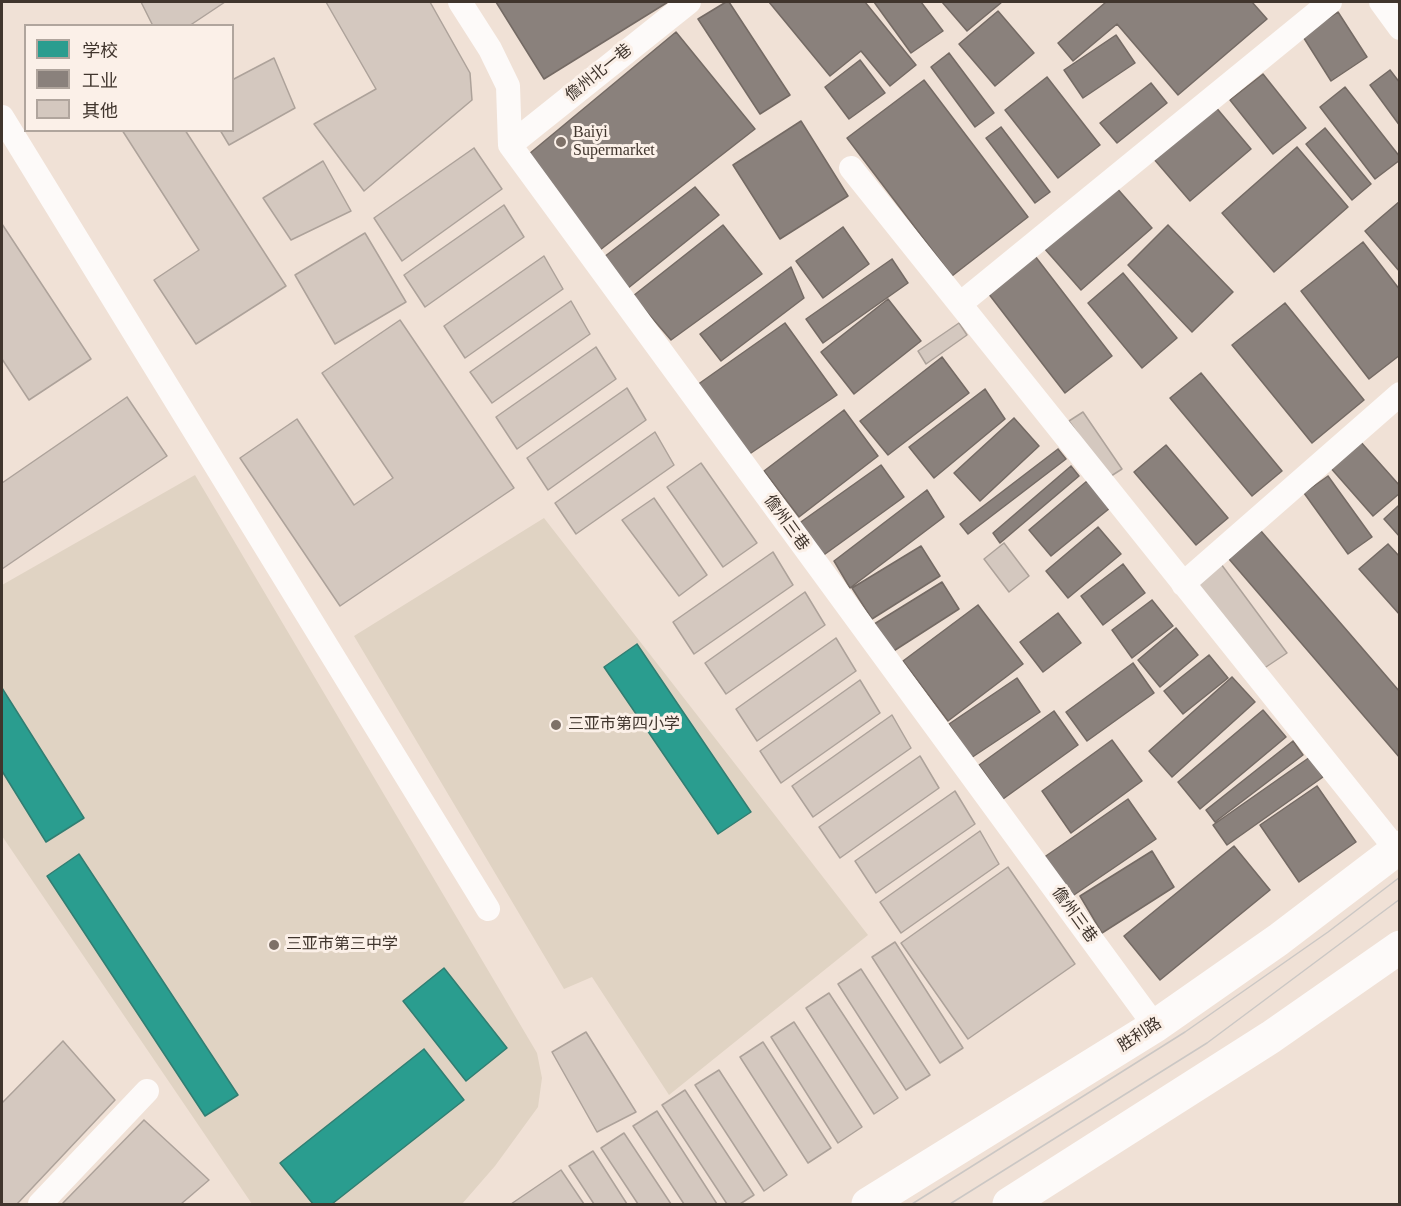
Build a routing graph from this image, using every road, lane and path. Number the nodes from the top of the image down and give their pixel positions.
1 (460, 2) edge
2 (689, 2) edge
3 (1330, 2) edge
4 (1381, 2) edge
5 (1400, 28) edge
6 (2, 117) edge
7 (510, 145) junction
8 (852, 168) dead end
9 (960, 304) junction
10 (1400, 394) edge
11 (1183, 584) junction
12 (1398, 848) edge
13 (488, 909) dead end
14 (1400, 947) edge
15 (1155, 1026) junction
16 (147, 1091) dead end
17 (40, 1204) edge
18 (868, 1204) edge
19 (1009, 1204) edge

1 - 7 street
2 - 7 street, 儋州北一巷
3 - 9 street
4 - 5 street
6 - 13 street
7 - 15 street, 儋州三巷
8 - 9 street
9 - 11 street
10 - 11 street
11 - 12 street
12 - 15 main road, 胜利路
14 - 19 main road
15 - 18 main road, 胜利路
16 - 17 street

